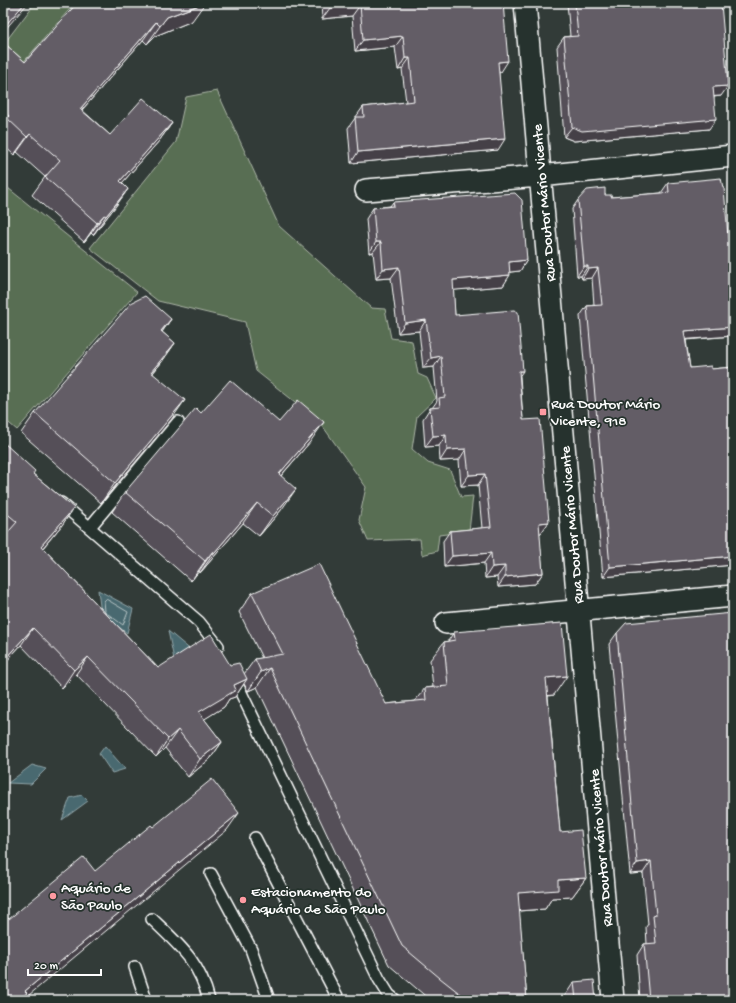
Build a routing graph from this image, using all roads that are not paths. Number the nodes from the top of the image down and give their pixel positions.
1 (526, 3) edge
2 (733, 156) edge
3 (540, 176) junction
4 (366, 190) dead end
5 (178, 422) edge
6 (55, 497) edge
7 (90, 527) junction
8 (733, 596) edge
9 (579, 610) junction
10 (446, 622) dead end
11 (222, 654) edge
12 (229, 666) edge
13 (255, 838) dead end
14 (211, 874) dead end
15 (152, 919) dead end
16 (135, 967) dead end
17 (146, 1000) edge
18 (209, 1000) edge
19 (270, 1000) edge
20 (339, 1000) edge
21 (395, 1000) edge
22 (613, 1000) edge

1 - 3 street, Rua Doutor Mário Vicente
2 - 3 street
3 - 4 street
3 - 9 street, Rua Doutor Mário Vicente
5 - 7 lane
6 - 7 lane
7 - 11 lane
8 - 9 street
9 - 10 street
9 - 22 street, Rua Doutor Mário Vicente
12 - 21 lane
13 - 20 lane
14 - 19 lane
15 - 18 lane
16 - 17 lane

